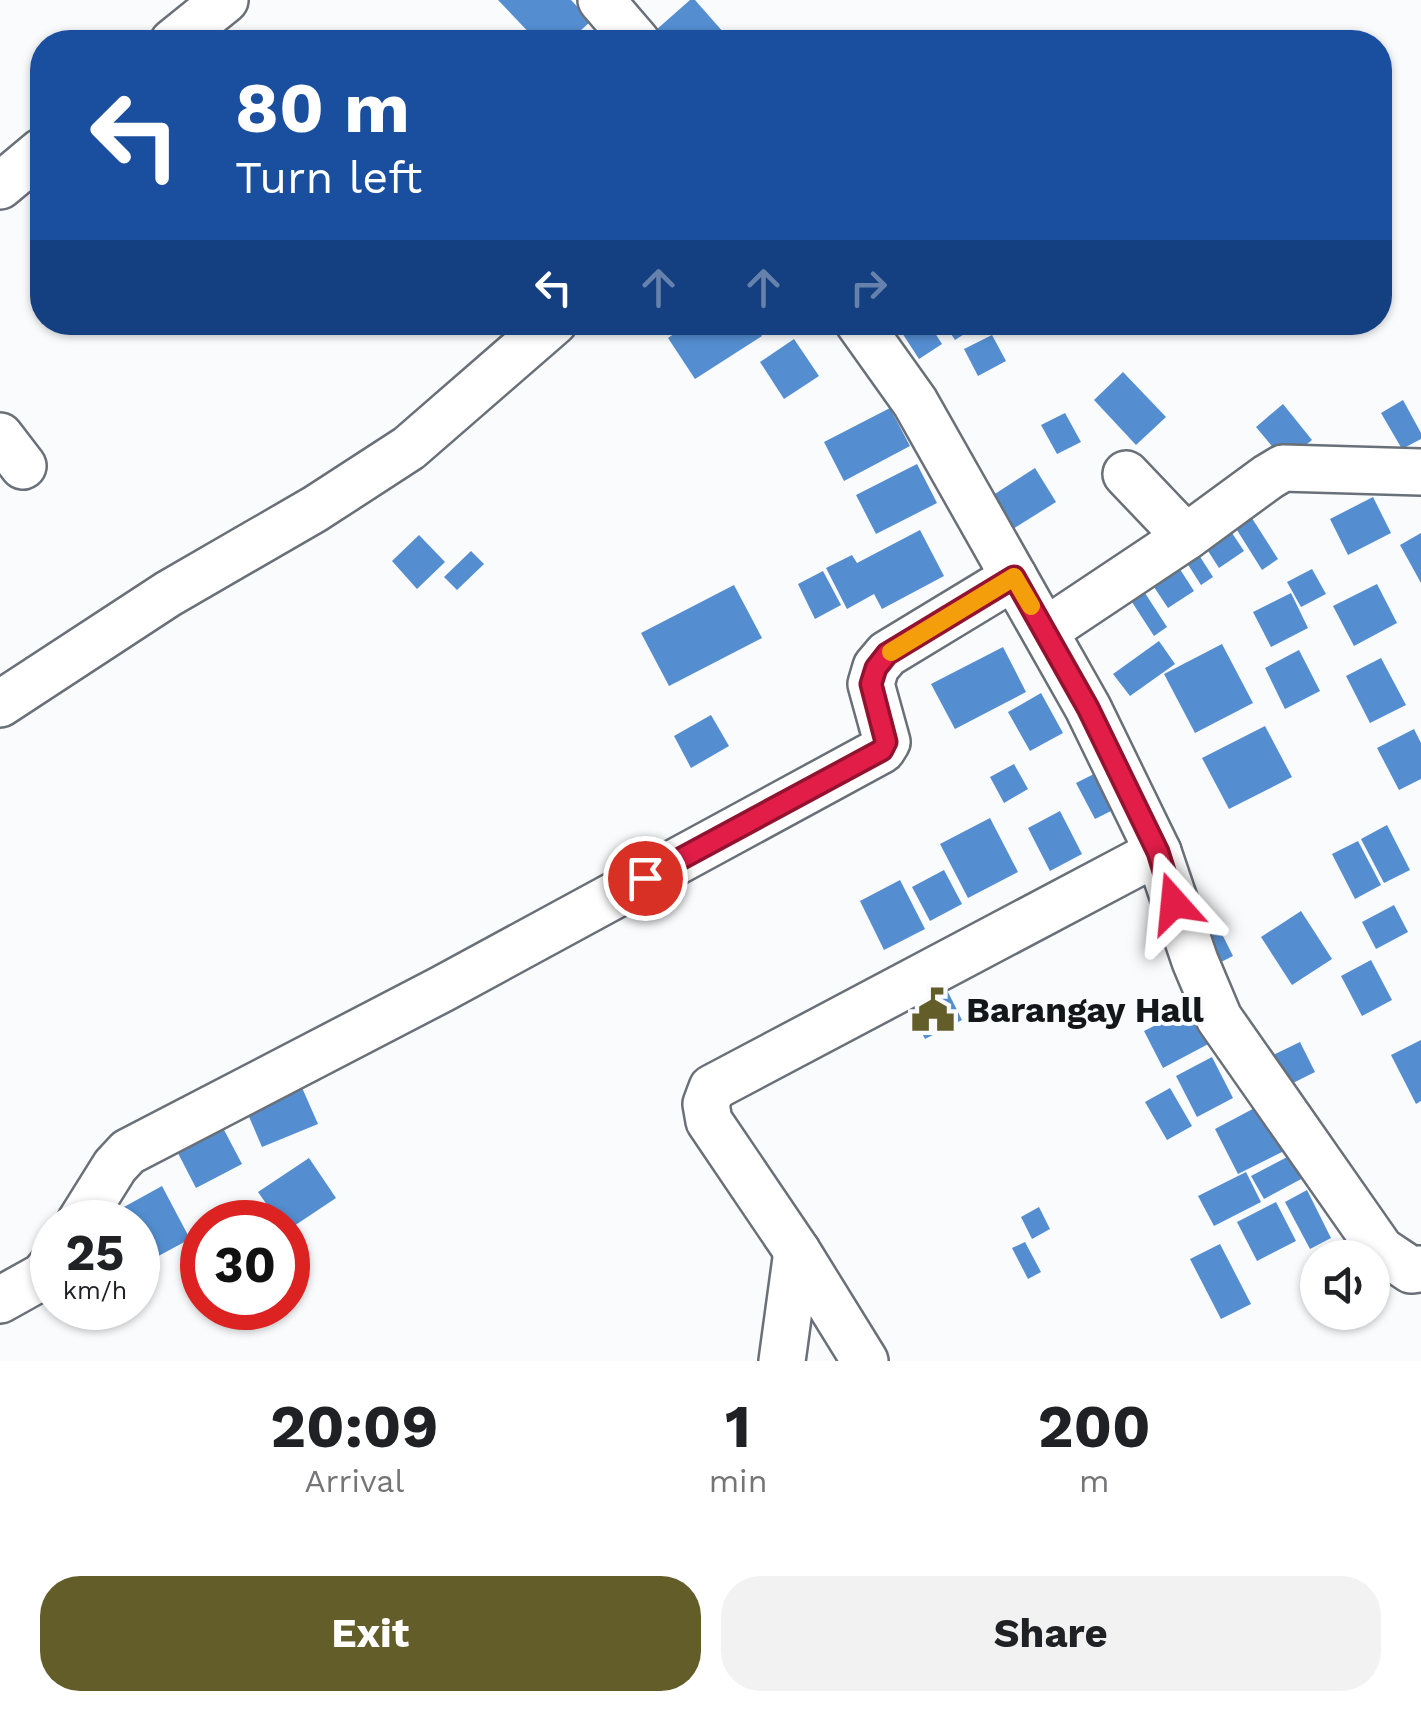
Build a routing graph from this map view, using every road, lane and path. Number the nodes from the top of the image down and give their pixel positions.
1 (225, 0) edge
2 (602, 0) edge
3 (189, 30) edge
4 (627, 30) edge
5 (30, 161) edge
6 (0, 186) edge
7 (539, 335) edge
8 (867, 335) edge
9 (1421, 472) edge
10 (1126, 474) dead end
11 (1186, 537) junction
12 (1014, 577) junction
13 (1046, 630) junction
14 (0, 704) edge
15 (1158, 852) junction
16 (94, 1200) edge
17 (796, 1251) junction
18 (1421, 1269) edge
19 (30, 1283) edge
20 (0, 1300) edge
21 (782, 1361) edge
22 (864, 1361) edge

1 - 3 street
2 - 4 street
5 - 6 street
7 - 14 street
8 - 12 street
9 - 11 street
10 - 11 street
11 - 13 street
12 - 13 street
12 - 16 street
13 - 15 street
15 - 17 street
15 - 18 street
17 - 21 street
17 - 22 street
19 - 20 street

